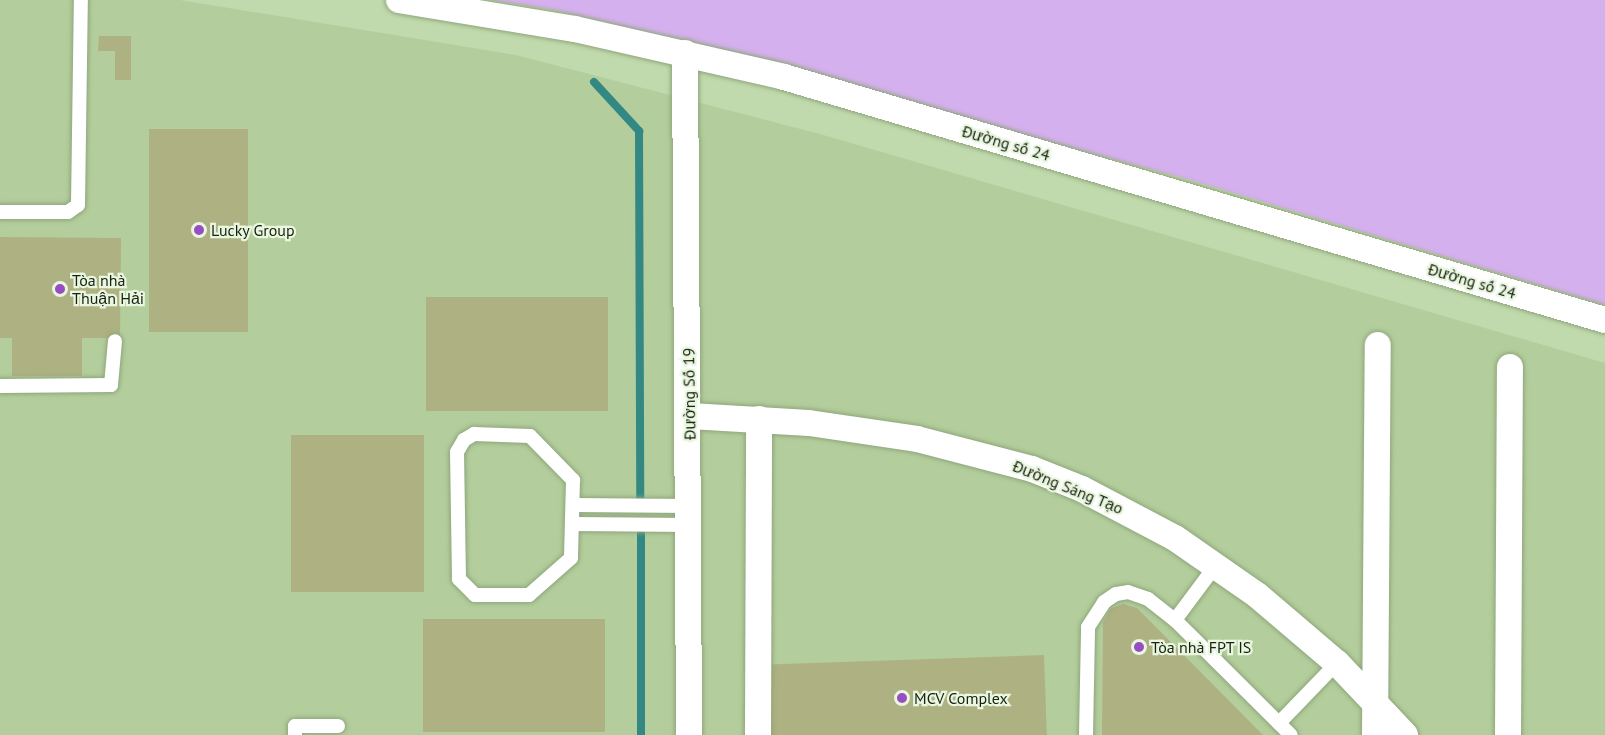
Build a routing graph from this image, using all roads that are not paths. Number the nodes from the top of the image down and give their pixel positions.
1 (81, 0) edge
2 (399, 0) edge
3 (685, 52) junction
4 (0, 212) edge
5 (1605, 320) edge
6 (115, 340) dead end
7 (1378, 345) dead end
8 (1510, 367) dead end
9 (0, 386) edge
10 (690, 416) junction
11 (759, 418) junction
12 (574, 506) junction
13 (690, 515) junction
14 (573, 524) junction
15 (1216, 565) junction
16 (1176, 620) junction
17 (1337, 663) junction
18 (1374, 701) junction
19 (1279, 723) junction
20 (338, 726) dead end
21 (295, 735) edge
22 (689, 735) edge
23 (758, 735) edge
24 (1086, 735) edge
25 (1291, 735) edge
26 (1375, 735) edge
27 (1405, 735) edge
28 (1508, 735) edge

1 - 4 lane
2 - 3 street, Đường số 24
3 - 5 street, Đường số 24
3 - 10 street, Đường Số 19
6 - 9 lane
7 - 18 street
8 - 28 street
10 - 11 street, Đường Sáng Tạo
10 - 13 street, Đường Số 19
11 - 15 street, Đường Sáng Tạo
11 - 23 street
12 - 13 lane
12 - 14 lane
12 - 14 lane
13 - 14 lane
13 - 22 street, Đường Số 19
15 - 16 lane
15 - 17 street, Đường Sáng Tạo
16 - 19 lane
16 - 24 lane
17 - 18 street, Đường Sáng Tạo
17 - 19 lane
18 - 26 street
18 - 27 street, Đường Sáng Tạo
19 - 25 lane
20 - 21 lane

